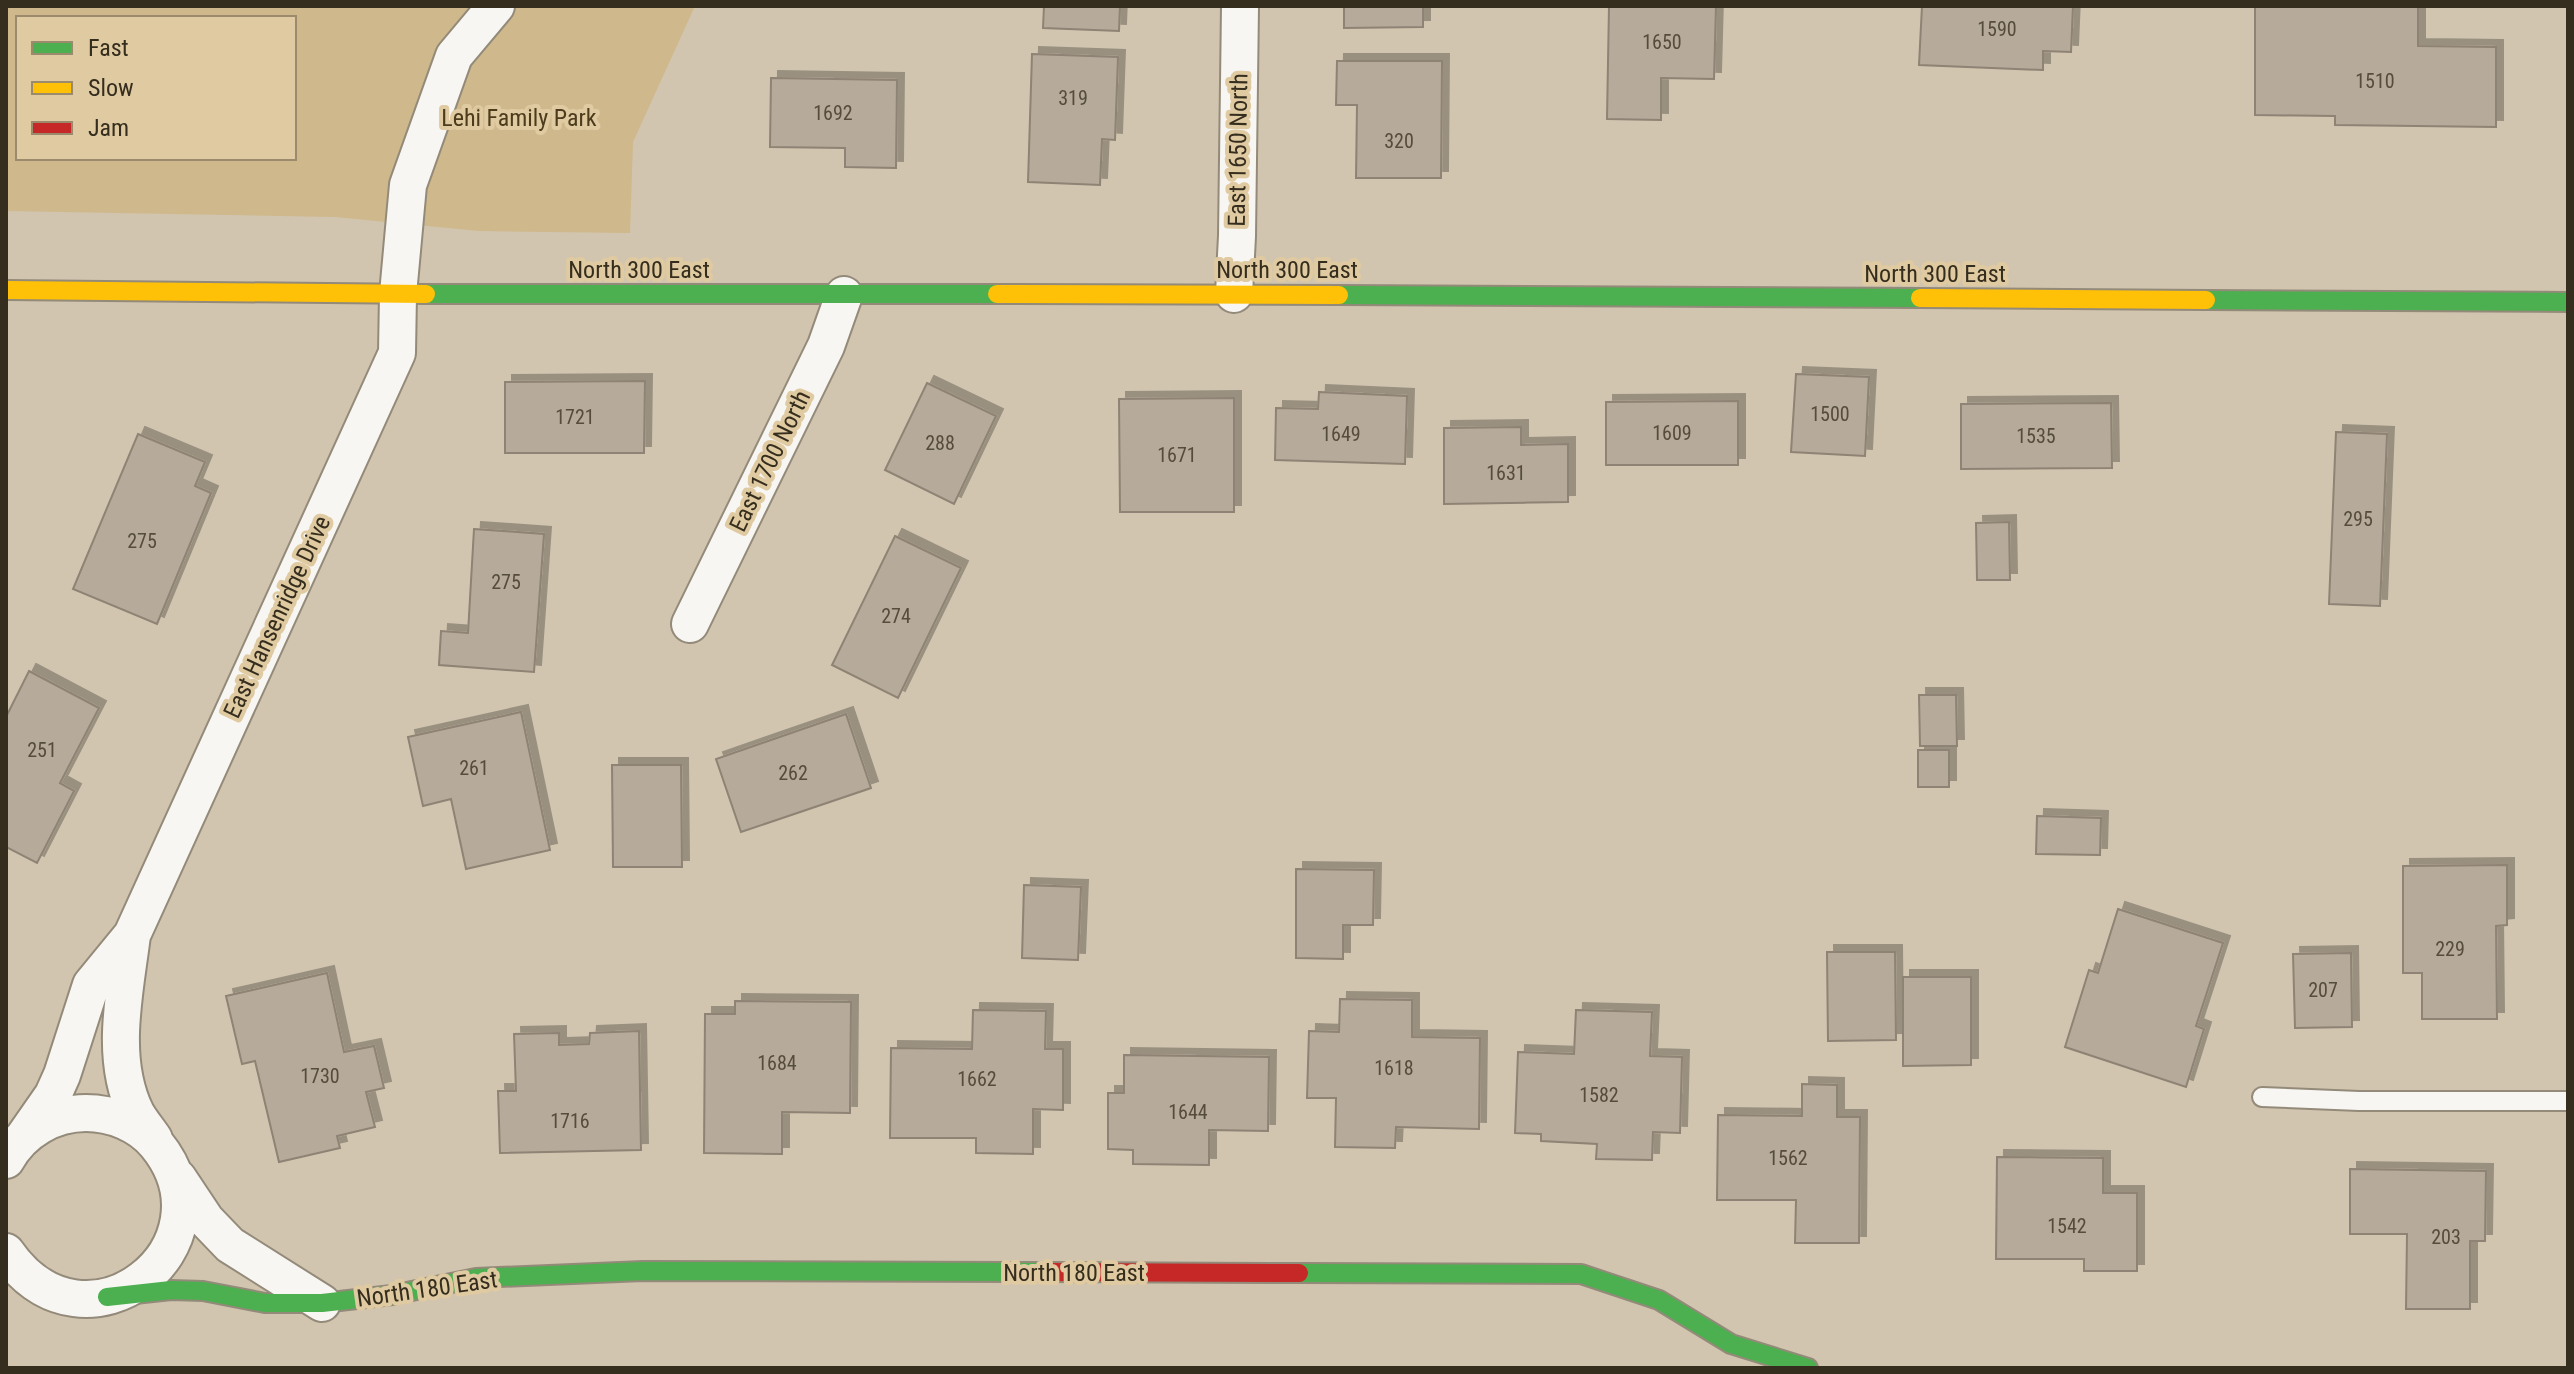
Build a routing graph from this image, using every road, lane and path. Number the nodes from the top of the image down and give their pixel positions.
1 (496, 6) edge
2 (1240, 6) edge
3 (6, 290) edge
4 (398, 294) junction
5 (1234, 294) junction
6 (844, 295) junction
7 (2568, 302) edge
8 (690, 624) dead end
9 (132, 935) junction
10 (2262, 1097) dead end
11 (2568, 1101) edge
12 (14, 1149) edge
13 (168, 1162) junction
14 (6, 1252) edge
15 (67, 1297) junction
16 (107, 1297) junction
17 (6, 1299) edge
18 (322, 1303) junction
19 (1808, 1368) edge

1 - 4 street, East Hansenridge Drive
2 - 5 street, East 1650 North
3 - 4 street, North 300 East
4 - 6 street, North 300 East
4 - 9 street, East Hansenridge Drive
5 - 6 street, North 300 East
5 - 7 street, North 300 East
6 - 8 street, East 1700 North
9 - 12 street, East Hansenridge Drive
9 - 13 street, East Hansenridge Drive
10 - 11 lane
12 - 13 street
13 - 16 street
13 - 18 street, North 180 East
14 - 15 street
15 - 16 street
15 - 17 street
16 - 18 street, North 180 East
18 - 19 street, North 180 East

